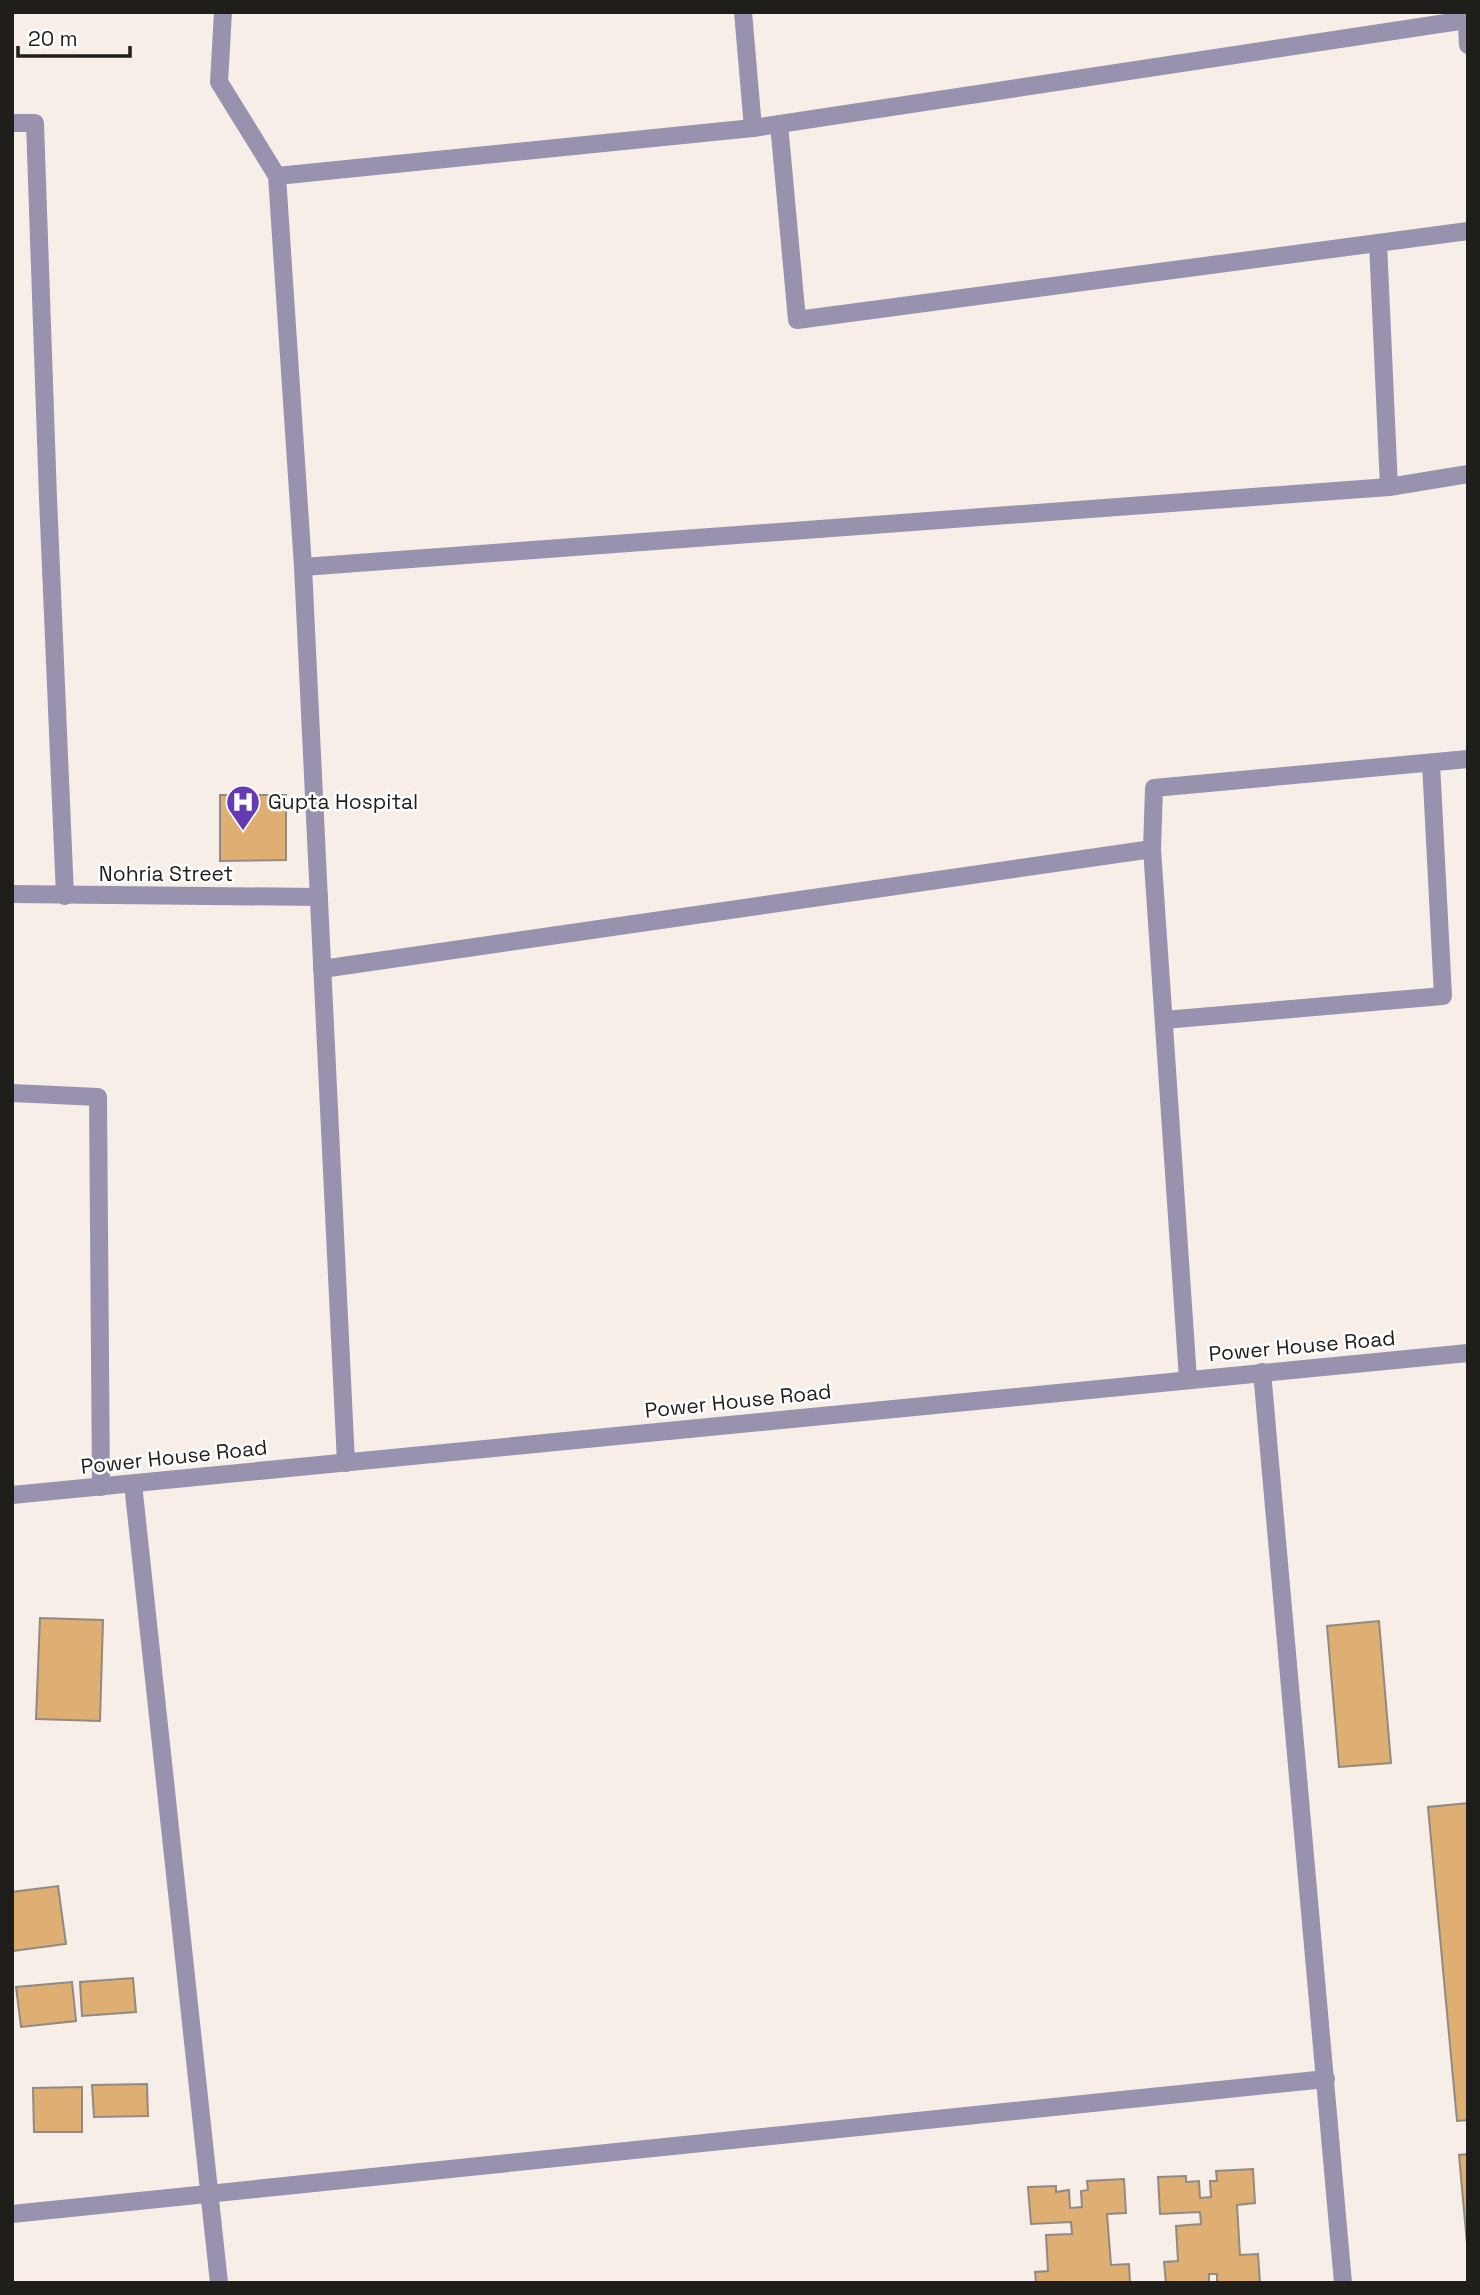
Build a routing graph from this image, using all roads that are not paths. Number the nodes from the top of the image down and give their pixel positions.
1 (223, 12) edge
2 (743, 12) edge
3 (1466, 16) edge
4 (1468, 45) edge
5 (12, 123) edge
6 (779, 124) junction
7 (753, 128) junction
8 (277, 176) junction
9 (1468, 231) edge
10 (1378, 243) junction
11 (1468, 474) edge
12 (1389, 487) junction
13 (303, 567) junction
14 (1468, 759) edge
15 (1431, 763) junction
16 (1152, 849) junction
17 (12, 894) edge
18 (65, 896) junction
19 (319, 897) junction
20 (322, 969) junction
21 (1164, 1020) junction
22 (12, 1093) edge
23 (1468, 1353) edge
24 (1262, 1372) junction
25 (1188, 1379) junction
26 (346, 1463) junction
27 (133, 1484) junction
28 (101, 1487) junction
29 (12, 1494) edge
30 (1326, 2079) junction
31 (210, 2192) junction
32 (12, 2214) edge
33 (219, 2283) edge
34 (1343, 2283) edge

1 - 8 street
2 - 7 street
3 - 4 street
3 - 6 street
5 - 18 street
6 - 7 street
6 - 10 street
7 - 8 street
8 - 13 street
9 - 10 street
10 - 12 street
11 - 12 street
12 - 13 street
13 - 19 street
14 - 15 street
15 - 16 street
15 - 21 street
16 - 20 street
16 - 21 street
17 - 18 street, Nohria Street
18 - 19 street, Nohria Street
19 - 20 street
20 - 26 street
21 - 25 street
22 - 28 street
23 - 24 street, Power House Road
24 - 25 street, Power House Road
24 - 30 street
25 - 26 street, Power House Road
26 - 27 street, Power House Road
27 - 28 street, Power House Road
27 - 31 street
28 - 29 street, Power House Road
30 - 31 street
30 - 34 street
31 - 32 street
31 - 33 street

